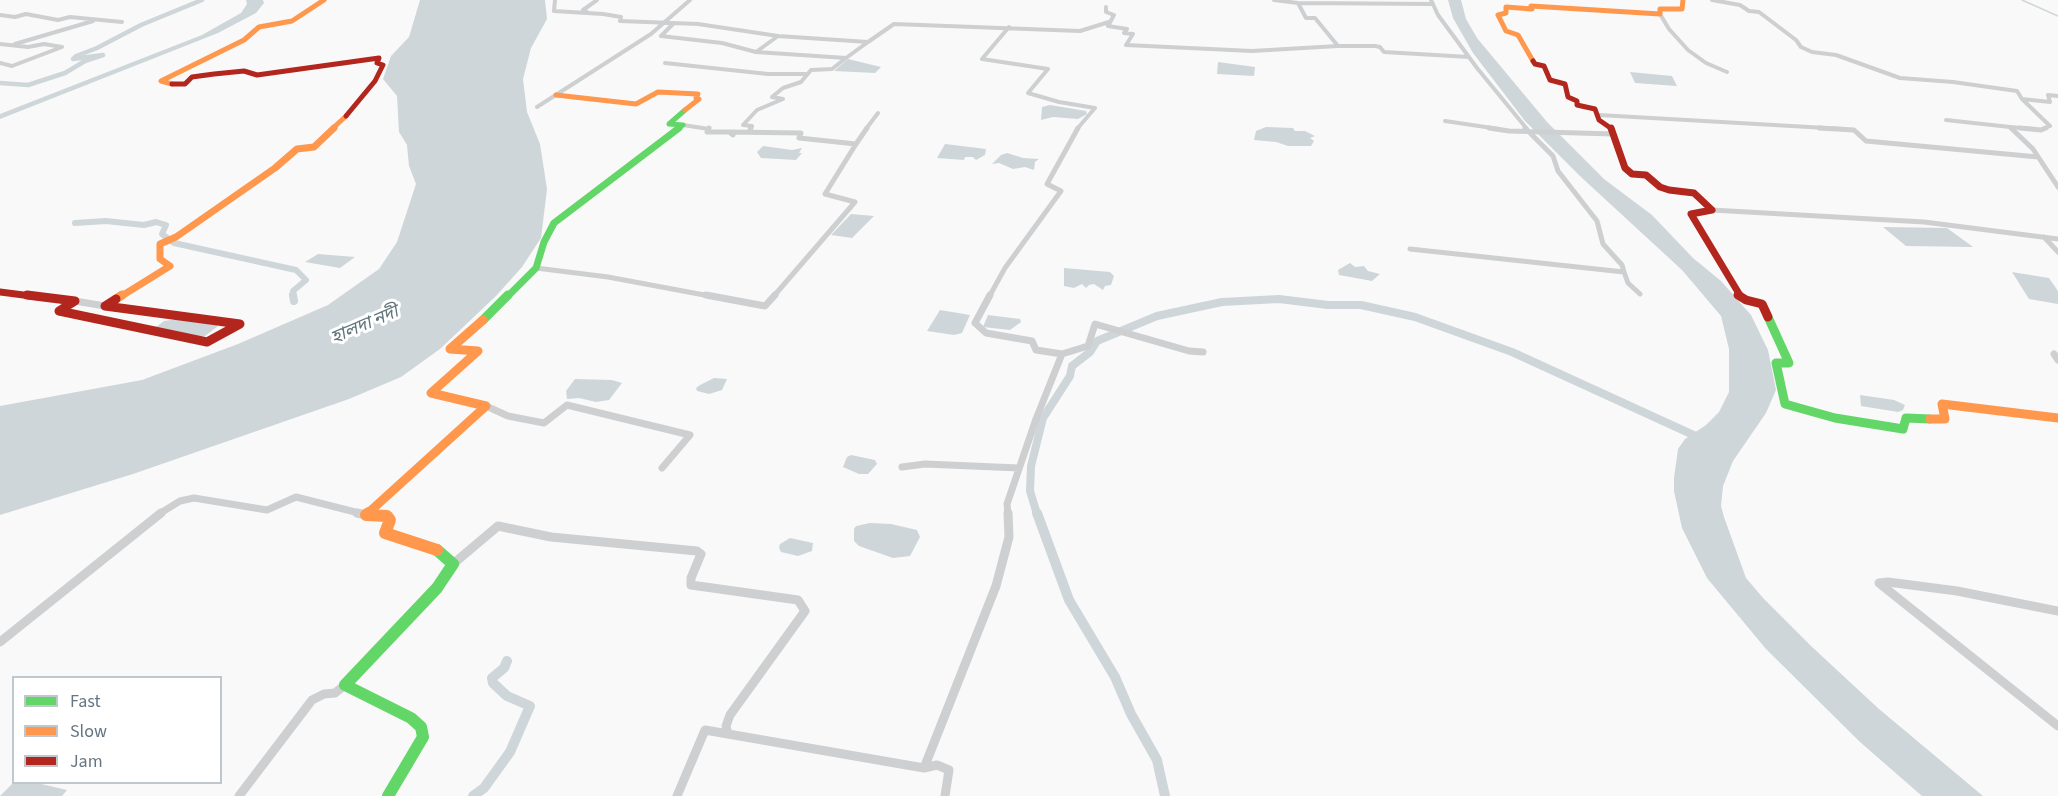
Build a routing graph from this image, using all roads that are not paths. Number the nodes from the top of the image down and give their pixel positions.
1 (324, 0) edge
2 (555, 0) edge
3 (597, 0) edge
4 (690, 0) edge
5 (1274, 0) edge
6 (1683, 0) edge
7 (1712, 0) edge
8 (1432, 2) edge
9 (1298, 3) junction
10 (1739, 3) edge
11 (1106, 7) dead end
12 (591, 13) junction
13 (1660, 14) junction
14 (0, 15) edge
15 (95, 21) junction
16 (122, 22) dead end
17 (1109, 22) junction
18 (663, 23) junction
19 (674, 23) junction
20 (1009, 27) junction
21 (778, 36) junction
22 (868, 42) junction
23 (0, 44) edge
24 (9, 45) junction
25 (1338, 46) junction
26 (756, 52) junction
27 (1469, 57) junction
28 (846, 58) junction
29 (0, 63) edge
30 (665, 63) dead end
31 (1727, 72) dead end
32 (806, 74) junction
33 (556, 94) junction
34 (2058, 96) edge
35 (2022, 99) junction
36 (537, 107) dead end
37 (878, 113) dead end
38 (1599, 115) junction
39 (1946, 120) dead end
40 (1445, 122) dead end
41 (683, 124) junction
42 (2010, 127) junction
43 (1529, 130) junction
44 (749, 132) junction
45 (1613, 134) junction
46 (856, 144) junction
47 (2038, 157) junction
48 (2055, 180) edge
49 (2058, 187) edge
50 (1712, 210) junction
51 (2044, 237) junction
52 (2058, 239) edge
53 (1410, 249) dead end
54 (2058, 252) edge
55 (536, 268) junction
56 (1624, 272) junction
57 (0, 292) edge
58 (1640, 294) dead end
59 (75, 301) junction
60 (105, 306) junction
61 (1203, 352) dead end
62 (1062, 354) junction
63 (486, 406) junction
64 (2058, 418) edge
65 (902, 467) dead end
66 (662, 468) dead end
67 (1019, 468) junction
68 (366, 515) junction
69 (453, 564) junction
70 (2058, 611) edge
71 (0, 642) edge
72 (345, 685) junction
73 (2058, 726) edge
74 (728, 734) junction
75 (924, 768) junction
76 (239, 796) edge
77 (388, 796) edge
78 (677, 796) edge
79 (945, 796) edge

1 - 60 street
2 - 12 street
3 - 12 street
4 - 18 street
5 - 9 street
6 - 13 street
7 - 10 street
8 - 9 street
8 - 27 street
9 - 25 street
10 - 35 street
11 - 17 street
12 - 18 street
13 - 31 street
13 - 38 street
14 - 15 street
15 - 16 street
15 - 24 street
17 - 20 street
17 - 25 street
18 - 19 street
18 - 33 street
19 - 21 street
19 - 26 street
20 - 22 street
20 - 62 street
21 - 22 street
21 - 26 street
22 - 28 street
23 - 24 street
24 - 29 street
25 - 27 street
26 - 28 street
27 - 43 street
28 - 32 street
30 - 32 street
32 - 44 street
33 - 36 street
33 - 41 street
34 - 35 street
35 - 42 street
37 - 46 street
38 - 45 street
38 - 47 street
39 - 42 street
40 - 43 street
41 - 44 street
41 - 55 street
42 - 47 street
43 - 45 street
43 - 56 street
44 - 46 street
45 - 50 street
46 - 55 street
47 - 48 street
48 - 49 street
50 - 51 street
50 - 64 street
51 - 52 street
51 - 54 street
53 - 56 street
55 - 63 street
56 - 58 street
57 - 59 street
59 - 60 street
59 - 60 street
61 - 62 street
62 - 67 street
63 - 66 street
63 - 68 street
65 - 67 street
67 - 75 street
68 - 69 street
68 - 71 street
69 - 72 street
69 - 74 street
70 - 73 street
72 - 76 street
72 - 77 street
74 - 75 street
74 - 78 street
75 - 79 street

